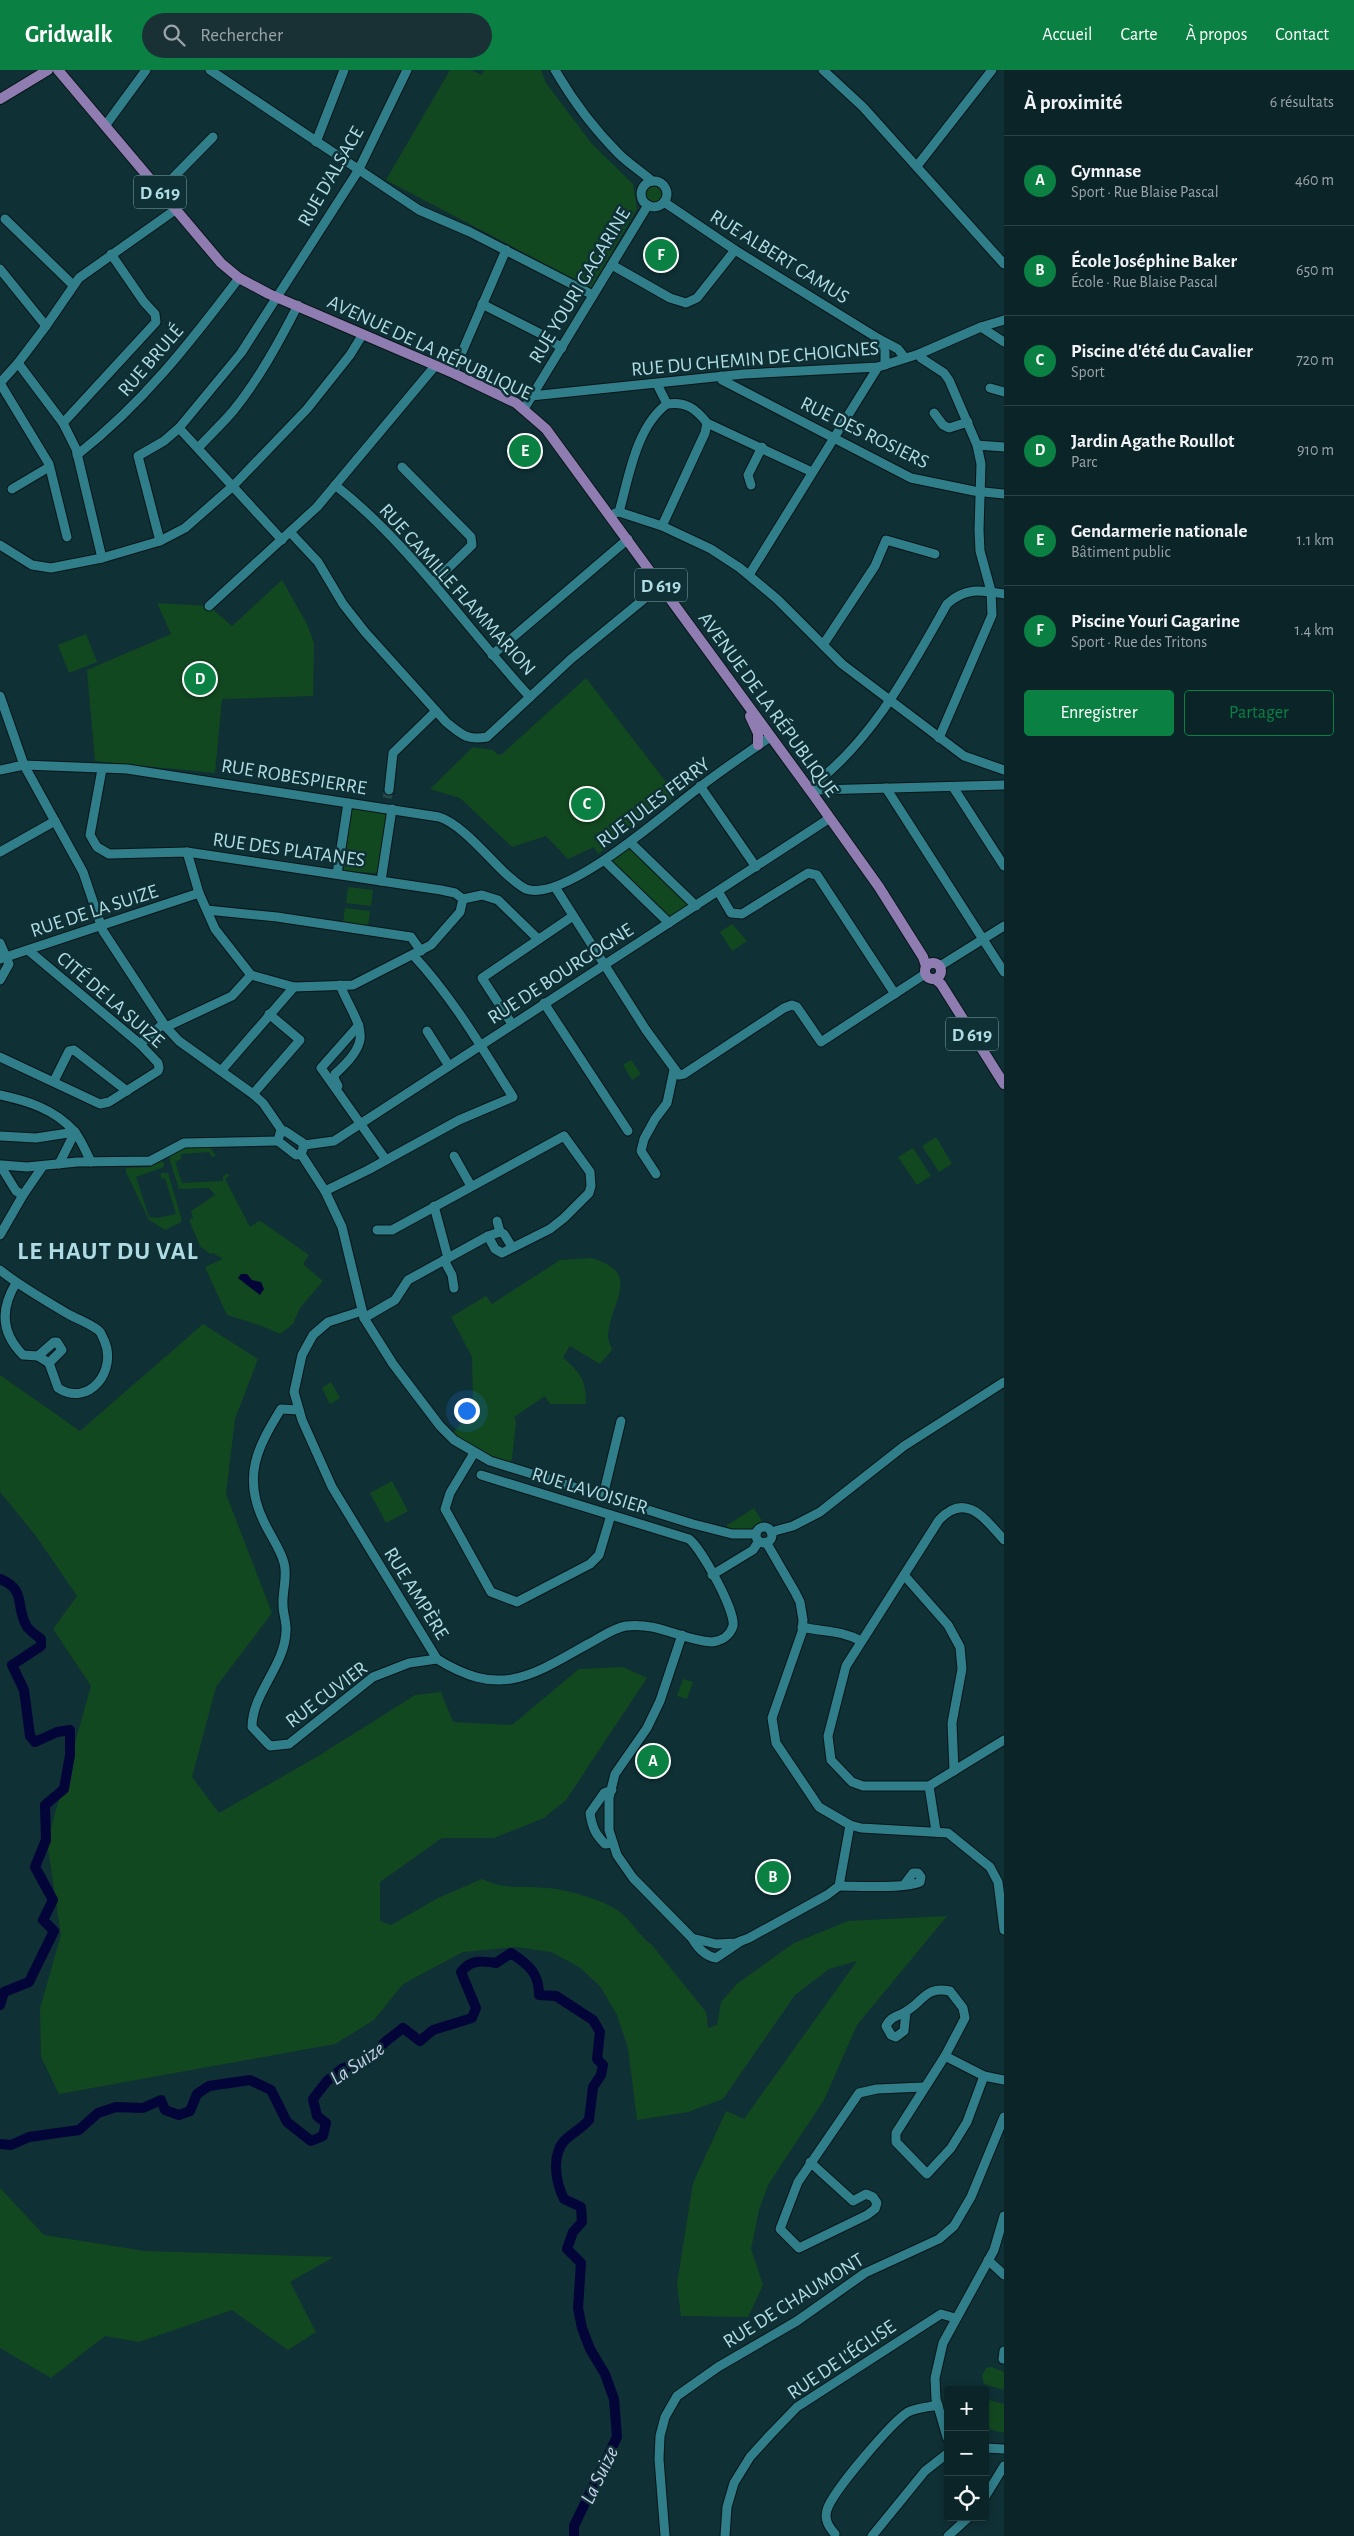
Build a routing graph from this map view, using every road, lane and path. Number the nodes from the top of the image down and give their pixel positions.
1 (48, 70) edge
2 (58, 70) edge
3 (146, 70) edge
4 (210, 70) edge
5 (344, 70) edge
6 (407, 70) edge
7 (555, 70) edge
8 (823, 70) edge
9 (992, 70) edge
10 (0, 99) edge
11 (105, 126) junction
12 (213, 137) dead end
13 (316, 142) junction
14 (917, 166) junction
15 (634, 168) junction
16 (358, 171) junction
17 (652, 181) junction
18 (643, 188) junction
19 (160, 191) junction
20 (664, 202) junction
21 (648, 205) junction
22 (175, 210) junction
23 (5, 219) dead end
24 (506, 250) junction
25 (735, 250) junction
26 (112, 254) junction
27 (1004, 264) edge
28 (612, 265) junction
29 (0, 268) edge
30 (239, 278) junction
31 (73, 285) junction
32 (593, 295) junction
33 (276, 297) junction
34 (482, 304) junction
35 (298, 305) junction
36 (1004, 320) edge
37 (46, 326) junction
38 (981, 327) junction
39 (363, 334) junction
40 (1004, 342) edge
41 (562, 348) junction
42 (889, 349) junction
43 (919, 354) junction
44 (906, 358) junction
45 (18, 363) junction
46 (435, 366) junction
47 (882, 366) junction
48 (453, 373) junction
49 (721, 376) junction
50 (0, 383) edge
51 (657, 384) junction
52 (990, 388) dead end
53 (1004, 392) edge
54 (531, 396) junction
55 (667, 404) junction
56 (524, 409) junction
57 (934, 413) dead end
58 (968, 422) junction
59 (63, 423) junction
60 (708, 423) junction
61 (179, 428) junction
62 (833, 438) junction
63 (977, 445) junction
64 (762, 447) junction
65 (1004, 447) edge
66 (198, 448) junction
67 (78, 455) junction
68 (402, 466) dead end
69 (49, 467) junction
70 (812, 472) junction
71 (335, 485) junction
72 (751, 485) dead end
73 (233, 486) junction
74 (12, 489) dead end
75 (981, 492) junction
76 (1004, 494) edge
77 (615, 514) junction
78 (662, 526) junction
79 (290, 532) junction
80 (67, 537) dead end
81 (628, 539) junction
82 (282, 540) junction
83 (160, 541) junction
84 (0, 546) edge
85 (936, 554) dead end
86 (102, 558) junction
87 (749, 575) junction
88 (434, 582) junction
89 (661, 585) junction
90 (991, 591) junction
91 (1004, 594) edge
92 (208, 606) dead end
93 (823, 645) junction
94 (492, 655) junction
95 (0, 696) edge
96 (530, 696) junction
97 (891, 701) junction
98 (746, 703) junction
99 (436, 711) junction
100 (770, 737) junction
101 (939, 738) junction
102 (758, 745) junction
103 (24, 765) junction
104 (102, 769) junction
105 (0, 770) edge
106 (1004, 770) edge
107 (1004, 784) edge
108 (700, 786) junction
109 (953, 787) junction
110 (886, 788) junction
111 (811, 790) junction
112 (348, 802) junction
113 (388, 809) junction
114 (830, 818) junction
115 (55, 821) junction
116 (630, 842) junction
117 (0, 852) edge
118 (187, 852) junction
119 (605, 861) junction
120 (1004, 866) edge
121 (756, 867) junction
122 (337, 874) junction
123 (381, 881) junction
124 (555, 887) junction
125 (718, 891) junction
126 (199, 894) junction
127 (463, 899) junction
128 (696, 906) junction
129 (207, 910) junction
130 (573, 916) junction
131 (669, 923) junction
132 (1004, 926) edge
133 (100, 927) junction
134 (538, 939) junction
135 (983, 939) junction
136 (0, 943) edge
137 (28, 950) junction
138 (417, 953) junction
139 (4, 958) edge
140 (604, 965) junction
141 (932, 971) junction
142 (1004, 972) edge
143 (251, 975) junction
144 (0, 980) edge
145 (340, 985) junction
146 (294, 987) junction
147 (895, 994) junction
148 (544, 1004) junction
149 (269, 1014) junction
150 (512, 1024) junction
151 (359, 1025) junction
152 (165, 1026) junction
153 (427, 1031) dead end
154 (140, 1044) junction
155 (480, 1045) junction
156 (0, 1057) edge
157 (449, 1066) junction
158 (221, 1071) junction
159 (676, 1073) junction
160 (54, 1081) junction
161 (1004, 1084) edge
162 (127, 1091) junction
163 (253, 1094) junction
164 (0, 1095) edge
165 (352, 1112) junction
166 (362, 1123) junction
167 (628, 1131) dead end
168 (75, 1132) junction
169 (283, 1132) junction
170 (0, 1136) edge
171 (278, 1141) junction
172 (302, 1150) junction
173 (454, 1156) dead end
174 (386, 1160) junction
175 (91, 1162) junction
176 (60, 1164) junction
177 (1, 1165) edge
178 (43, 1166) junction
179 (656, 1174) dead end
180 (471, 1186) junction
181 (325, 1191) junction
182 (23, 1195) junction
183 (434, 1206) junction
184 (497, 1221) dead end
185 (377, 1230) dead end
186 (500, 1232) junction
187 (0, 1235) edge
188 (488, 1236) junction
189 (512, 1247) junction
190 (446, 1259) junction
191 (0, 1270) edge
192 (16, 1283) junction
193 (454, 1288) dead end
194 (363, 1314) junction
195 (2, 1319) edge
196 (38, 1356) junction
197 (49, 1363) junction
198 (1004, 1382) edge
199 (294, 1392) junction
200 (282, 1409) junction
201 (299, 1410) junction
202 (621, 1421) dead end
203 (474, 1453) junction
204 (481, 1475) dead end
205 (604, 1496) junction
206 (612, 1515) junction
207 (771, 1532) junction
208 (689, 1539) joint
209 (760, 1539) junction
210 (1004, 1540) edge
211 (712, 1575) junction
212 (904, 1575) junction
213 (802, 1627) junction
214 (682, 1635) junction
215 (861, 1641) junction
216 (437, 1659) junction
217 (1004, 1740) edge
218 (954, 1771) junction
219 (929, 1786) junction
220 (612, 1790) junction
221 (850, 1825) junction
222 (936, 1831) junction
223 (614, 1843) junction
224 (904, 1885) dead end
225 (839, 1886) junction
226 (1004, 1930) edge
227 (692, 1938) junction
228 (741, 1941) junction
229 (906, 2012) dead end
230 (945, 2056) junction
231 (984, 2076) junction
232 (1003, 2080) edge
233 (923, 2088) junction
234 (1004, 2116) edge
235 (810, 2162) junction
236 (1004, 2216) edge
237 (988, 2260) junction
238 (1004, 2275) edge
239 (955, 2318) junction
240 (931, 2320) junction
241 (949, 2330) junction
242 (938, 2405) junction
243 (944, 2419) edge
244 (989, 2448) edge
245 (1004, 2449) edge
246 (944, 2455) edge
247 (1004, 2466) edge
248 (989, 2490) edge
249 (965, 2521) edge
250 (835, 2534) dead end
251 (666, 2536) edge
252 (725, 2536) edge
253 (872, 2536) edge
254 (948, 2536) edge

1 - 10 main road
2 - 11 main road, D 619
3 - 11 street
4 - 13 street
5 - 13 street
6 - 16 street, RUE D'ALSACE
7 - 15 street, RUE YOURI GAGARINE
8 - 14 street
9 - 14 street
11 - 19 main road, D 619
12 - 19 street
13 - 16 street
14 - 27 street
15 - 17 street, RUE YOURI GAGARINE
15 - 18 street, RUE YOURI GAGARINE
16 - 24 street
16 - 33 street, RUE D'ALSACE
17 - 18 street
17 - 20 street
18 - 21 street
19 - 22 main road, D 619
20 - 21 street
20 - 25 street, RUE ALBERT CAMUS
21 - 28 street, RUE YOURI GAGARINE
22 - 26 street
22 - 30 main road, D 619
23 - 31 street
24 - 32 street
24 - 34 street
25 - 28 street
25 - 42 street, RUE ALBERT CAMUS
26 - 31 street
26 - 59 street
28 - 32 street, RUE YOURI GAGARINE
29 - 37 street
30 - 33 main road, D 619
30 - 67 street, RUE BRULÉ
31 - 37 street
32 - 41 street, RUE YOURI GAGARINE
33 - 35 main road, AVENUE DE LA RÉPUBLIQUE / D 619
33 - 61 street, RUE D'ALSACE
34 - 41 street
34 - 48 street
35 - 39 main road, AVENUE DE LA RÉPUBLIQUE / D 619
35 - 66 street
36 - 38 street, RUE DU CHEMIN DE CHOIGNES
37 - 45 street
38 - 40 street
38 - 43 street, RUE DU CHEMIN DE CHOIGNES
39 - 46 main road, AVENUE DE LA RÉPUBLIQUE / D 619
39 - 73 street
41 - 54 street, RUE YOURI GAGARINE
42 - 44 street
42 - 47 street
43 - 44 street, RUE DU CHEMIN DE CHOIGNES
43 - 58 street
44 - 47 street, RUE DU CHEMIN DE CHOIGNES
45 - 50 street
45 - 59 street
46 - 48 main road, AVENUE DE LA RÉPUBLIQUE / D 619
46 - 71 street
47 - 49 street, RUE DU CHEMIN DE CHOIGNES
47 - 62 street
48 - 56 main road, AVENUE DE LA RÉPUBLIQUE / D 619
49 - 51 street, RUE DU CHEMIN DE CHOIGNES
49 - 62 street, RUE DES ROSIERS
50 - 69 street
51 - 54 street, RUE DU CHEMIN DE CHOIGNES
51 - 55 street
52 - 53 street
54 - 56 street, RUE YOURI GAGARINE
55 - 60 street
55 - 77 street
56 - 77 main road, AVENUE DE LA RÉPUBLIQUE / D 619
57 - 58 street
58 - 63 street
59 - 67 street
60 - 64 street
60 - 78 street
61 - 66 street
61 - 83 street, RUE D'ALSACE
62 - 70 street
62 - 75 street, RUE DES ROSIERS
63 - 65 street
63 - 75 street
64 - 70 street
64 - 72 street
66 - 73 street
67 - 86 street
68 - 88 street
69 - 74 street
69 - 80 street
70 - 87 street
71 - 79 street
71 - 88 street, RUE CAMILLE FLAMMARION
73 - 82 street
73 - 83 street
75 - 76 street, RUE DES ROSIERS
75 - 90 street
77 - 78 street
77 - 81 main road, AVENUE DE LA RÉPUBLIQUE / D 619
78 - 87 street
79 - 82 street
79 - 99 street
81 - 89 main road, AVENUE DE LA RÉPUBLIQUE / D 619
81 - 94 street
82 - 92 street
83 - 86 street
84 - 86 street
85 - 93 street
87 - 93 street
88 - 94 street, RUE CAMILLE FLAMMARION
89 - 96 street
89 - 98 main road, AVENUE DE LA RÉPUBLIQUE / D 619
90 - 91 street
90 - 97 street
90 - 101 street
93 - 97 street
94 - 96 street, RUE CAMILLE FLAMMARION
95 - 103 street
96 - 99 street
97 - 101 street
97 - 111 street
98 - 100 main road, AVENUE DE LA RÉPUBLIQUE / D 619
98 - 102 main road
99 - 113 street
100 - 102 street, RUE JULES FERRY
100 - 111 main road, AVENUE DE LA RÉPUBLIQUE / D 619
101 - 106 street
102 - 108 street, RUE JULES FERRY
103 - 104 street, RUE ROBESPIERRE
103 - 105 street, RUE ROBESPIERRE
103 - 115 street
104 - 112 street, RUE ROBESPIERRE
104 - 118 street, RUE DES PLATANES
107 - 109 street
108 - 116 street, RUE JULES FERRY
108 - 121 street
109 - 110 street
109 - 120 street
110 - 111 street
110 - 135 street
111 - 114 main road, AVENUE DE LA RÉPUBLIQUE / D 619
112 - 113 street, RUE ROBESPIERRE
112 - 122 street
113 - 123 street
113 - 124 street, RUE ROBESPIERRE
114 - 121 street, RUE DE BOURGOGNE
114 - 141 main road, AVENUE DE LA RÉPUBLIQUE / D 619
115 - 117 street
115 - 133 street
116 - 119 street, RUE JULES FERRY
116 - 128 street
118 - 122 street, RUE DES PLATANES
118 - 126 street
119 - 124 street, RUE JULES FERRY
119 - 131 street
121 - 125 street, RUE DE BOURGOGNE
122 - 123 street, RUE DES PLATANES
123 - 127 street, RUE DES PLATANES
124 - 130 street
125 - 128 street, RUE DE BOURGOGNE
125 - 147 street
126 - 129 street
126 - 133 street, RUE DE LA SUIZE
127 - 134 street, RUE DES PLATANES
127 - 138 street
128 - 131 street, RUE DE BOURGOGNE
129 - 138 street
129 - 143 street
130 - 134 street
130 - 140 street
131 - 140 street, RUE DE BOURGOGNE
132 - 135 street
133 - 137 street, RUE DE LA SUIZE
133 - 152 street
134 - 150 street
135 - 141 street
135 - 142 street
136 - 139 street
137 - 139 street, RUE DE LA SUIZE
137 - 154 street, CITÉ DE LA SUIZE
138 - 145 street
138 - 155 street
139 - 144 street
140 - 148 street, RUE DE BOURGOGNE
140 - 159 street
141 - 147 street
141 - 161 main road, AVENUE DE LA RÉPUBLIQUE / D 619
143 - 146 street
143 - 152 street
145 - 146 street
145 - 151 street
146 - 149 street
147 - 159 street
148 - 150 street, RUE DE BOURGOGNE
148 - 167 street
149 - 158 street
149 - 163 street
150 - 155 street, RUE DE BOURGOGNE
151 - 165 street
151 - 165 street
152 - 154 street
152 - 158 street
153 - 157 street
154 - 162 street, CITÉ DE LA SUIZE
155 - 157 street, RUE DE BOURGOGNE
155 - 174 street
156 - 160 street, CITÉ DE LA SUIZE
157 - 166 street, RUE DE BOURGOGNE
158 - 163 street
159 - 179 street
160 - 162 street, CITÉ DE LA SUIZE
160 - 162 street
163 - 169 street
164 - 168 street
165 - 166 street
166 - 172 street, RUE DE BOURGOGNE
166 - 174 street
168 - 170 street
168 - 175 street
168 - 176 street
169 - 171 street
169 - 172 street
171 - 172 street
171 - 175 street
172 - 181 street
173 - 180 street
174 - 181 street
175 - 176 street
176 - 178 street
177 - 178 street
177 - 182 street
178 - 182 street
180 - 183 street
180 - 189 street
181 - 194 street
182 - 187 street
183 - 185 street
183 - 190 street
184 - 186 street
186 - 188 street, RUE AMPÈRE
186 - 189 street
188 - 189 street
188 - 190 street, RUE AMPÈRE
190 - 193 street
190 - 194 street, RUE AMPÈRE
191 - 192 street
192 - 195 street
192 - 197 street
194 - 199 street, RUE AMPÈRE
194 - 203 street
195 - 196 street
196 - 197 street
196 - 197 street
198 - 207 street
199 - 200 street, RUE CUVIER
199 - 201 street, RUE AMPÈRE
200 - 201 street
200 - 216 street, RUE CUVIER
201 - 216 street, RUE AMPÈRE
202 - 205 street
203 - 205 street
203 - 206 street
204 - 206 street, RUE LAVOISIER
205 - 209 street
206 - 208 street, RUE LAVOISIER
207 - 209 street
207 - 209 street
208 - 211 street, RUE AMPÈRE
209 - 211 street
209 - 213 street
210 - 212 street
211 - 214 street, RUE AMPÈRE
212 - 215 street
212 - 218 street
213 - 215 street
213 - 221 street
214 - 216 street, RUE AMPÈRE
214 - 220 street
215 - 219 street
217 - 218 street
218 - 219 street
219 - 222 street
220 - 223 street
220 - 223 street
221 - 222 street
221 - 225 street
222 - 226 street
223 - 227 street
224 - 225 street
225 - 228 street
227 - 228 street
227 - 228 street
229 - 230 street
230 - 231 street
230 - 233 street
231 - 232 street
231 - 233 street
233 - 235 street
234 - 251 street, RUE DE CHAUMONT
235 - 235 street
236 - 237 street
237 - 238 street
237 - 239 street
239 - 240 street, RUE DE L'ÉGLISE
239 - 241 street
240 - 241 street
240 - 252 street, RUE DE L'ÉGLISE
241 - 242 street
242 - 243 street
242 - 250 street
244 - 245 street
246 - 253 street
247 - 248 street
249 - 254 street

